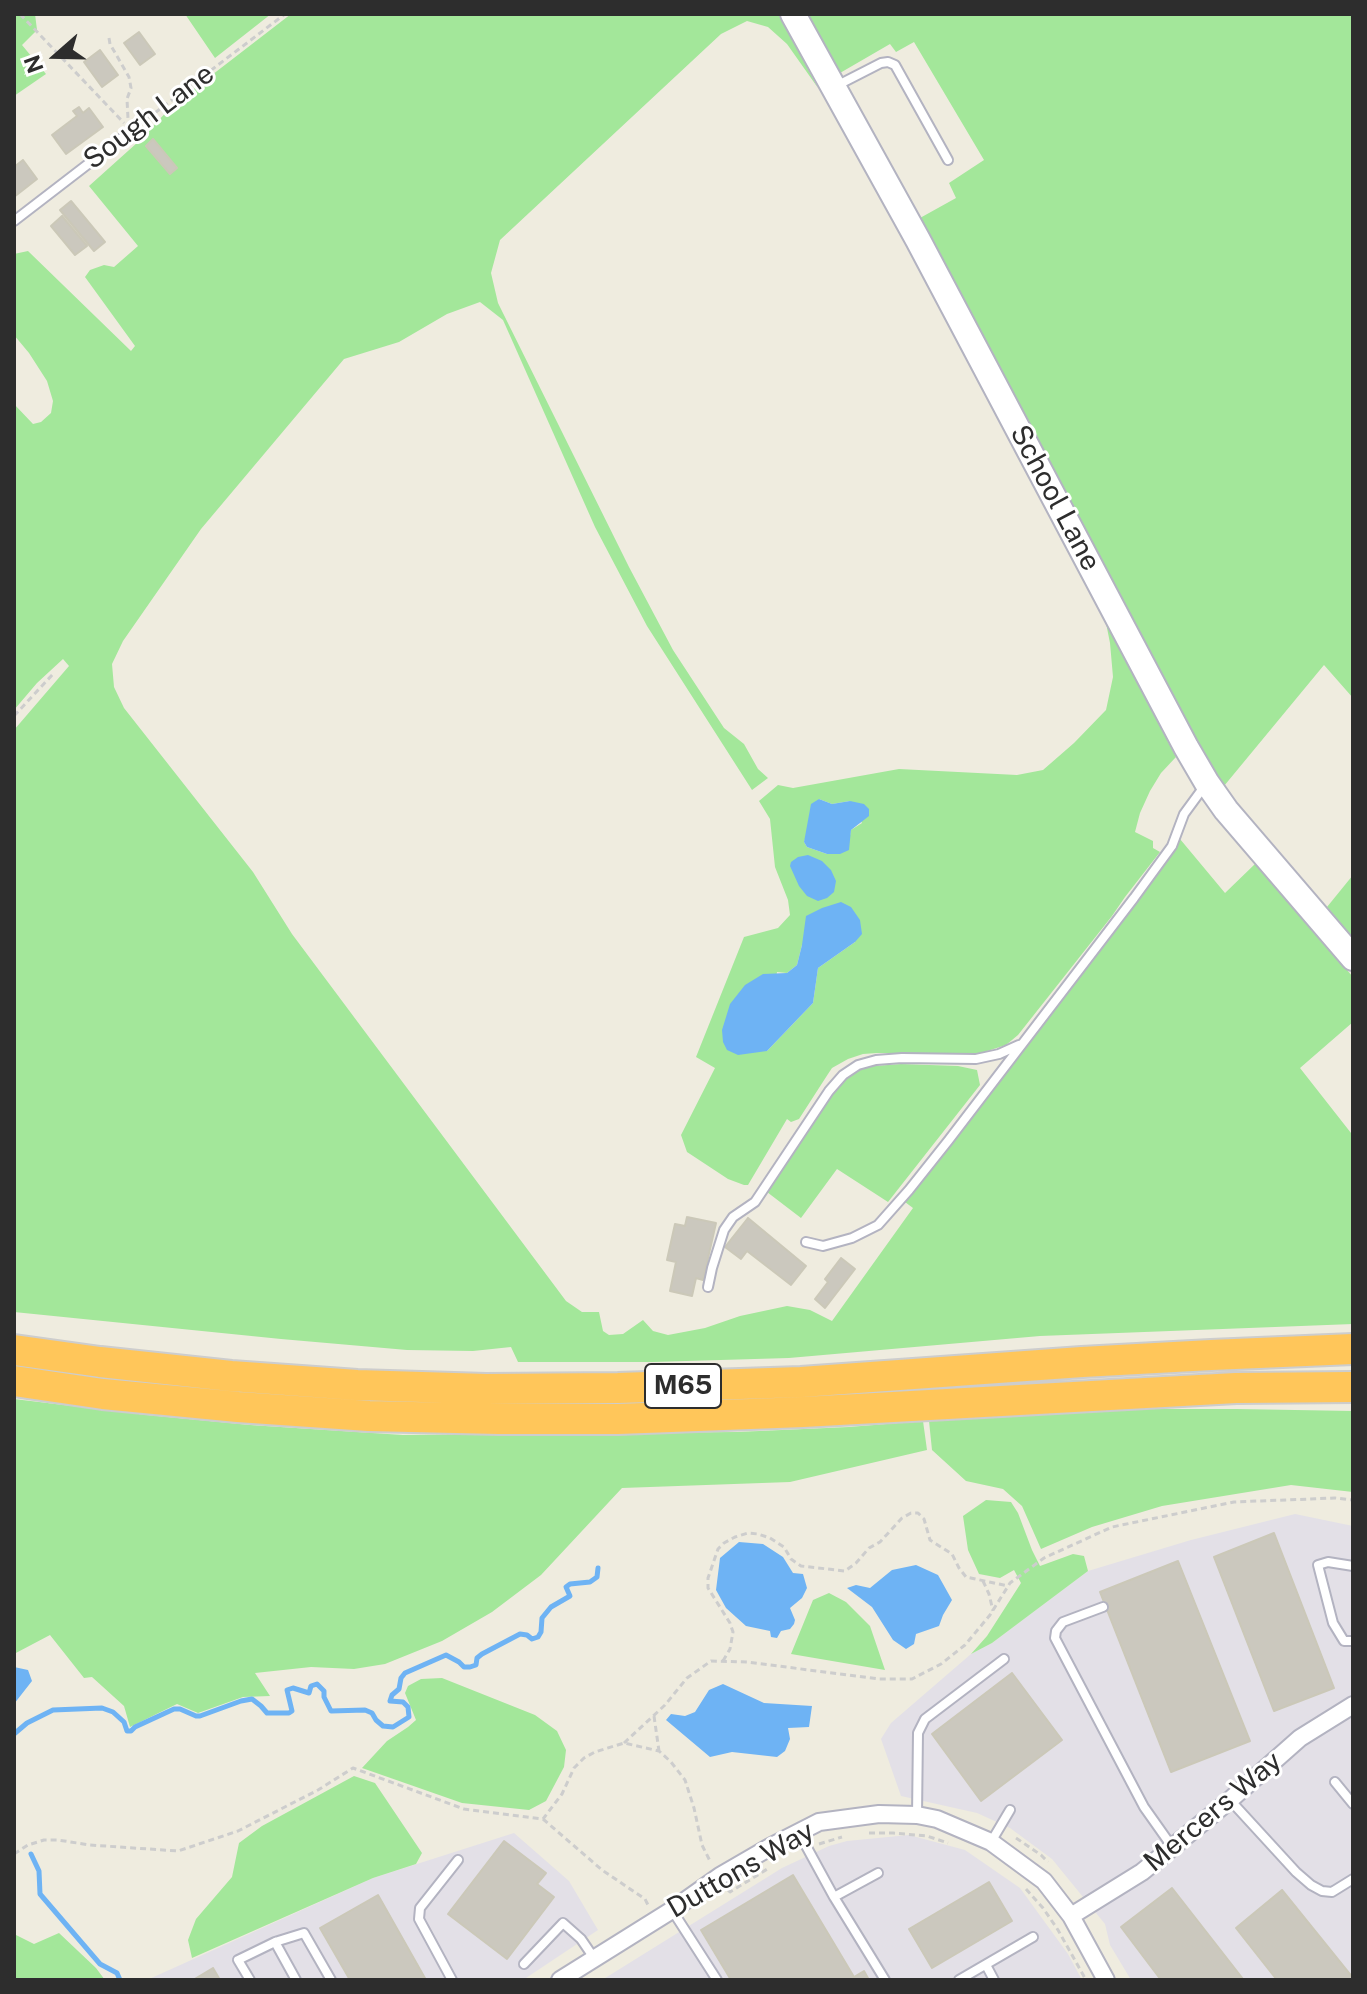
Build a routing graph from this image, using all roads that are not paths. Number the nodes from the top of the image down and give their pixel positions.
1 (793, 14) edge
2 (833, 87) junction
3 (133, 130) road end
4 (948, 160) dead end
5 (14, 221) edge
6 (1207, 783) junction
7 (1353, 958) edge
8 (1023, 1042) junction
9 (806, 1242) dead end
10 (708, 1287) dead end
11 (1353, 1349) edge
12 (14, 1350) edge
13 (14, 1381) edge
14 (1353, 1387) edge
15 (1353, 1566) edge
16 (1103, 1607) dead end
17 (1353, 1641) edge
18 (1004, 1659) dead end
19 (1353, 1705) edge
20 (1335, 1782) dead end
21 (1230, 1800) junction
22 (1353, 1804) edge
23 (1010, 1810) dead end
24 (917, 1815) junction
25 (798, 1833) junction
26 (991, 1842) junction
27 (1173, 1848) junction
28 (458, 1860) dead end
29 (878, 1873) dead end
30 (1353, 1879) edge
31 (834, 1897) junction
32 (672, 1910) junction
33 (1071, 1916) junction
34 (1033, 1937) dead end
35 (275, 1942) junction
36 (594, 1958) junction
37 (524, 1964) dead end
38 (986, 1965) junction
39 (250, 1980) edge
40 (296, 1980) edge
41 (331, 1980) edge
42 (452, 1980) edge
43 (560, 1980) edge
44 (717, 1980) edge
45 (885, 1980) edge
46 (959, 1980) edge
47 (994, 1980) edge
48 (1106, 1980) edge

1 - 2 main road, School Lane
2 - 4 lane
2 - 6 main road, School Lane
3 - 5 lane, Sough Lane
6 - 7 main road, School Lane
6 - 8 lane
8 - 9 lane
8 - 10 lane
11 - 12 highway, M65
13 - 14 highway, M65
15 - 17 lane
16 - 27 lane
18 - 24 lane
19 - 21 street, Mercers Way
20 - 22 lane
21 - 27 street, Mercers Way
21 - 30 lane
23 - 26 lane
24 - 25 street, Duttons Way
24 - 26 street, Duttons Way
25 - 31 lane
25 - 32 street, Duttons Way
26 - 33 street, Duttons Way
27 - 33 street, Mercers Way
28 - 42 lane
29 - 31 lane
31 - 45 lane
32 - 36 street, Duttons Way
32 - 44 lane
33 - 48 street, Duttons Way
34 - 38 lane
35 - 39 lane
35 - 40 lane
35 - 41 lane
36 - 37 lane
36 - 43 street, Duttons Way
38 - 46 lane
38 - 47 lane

